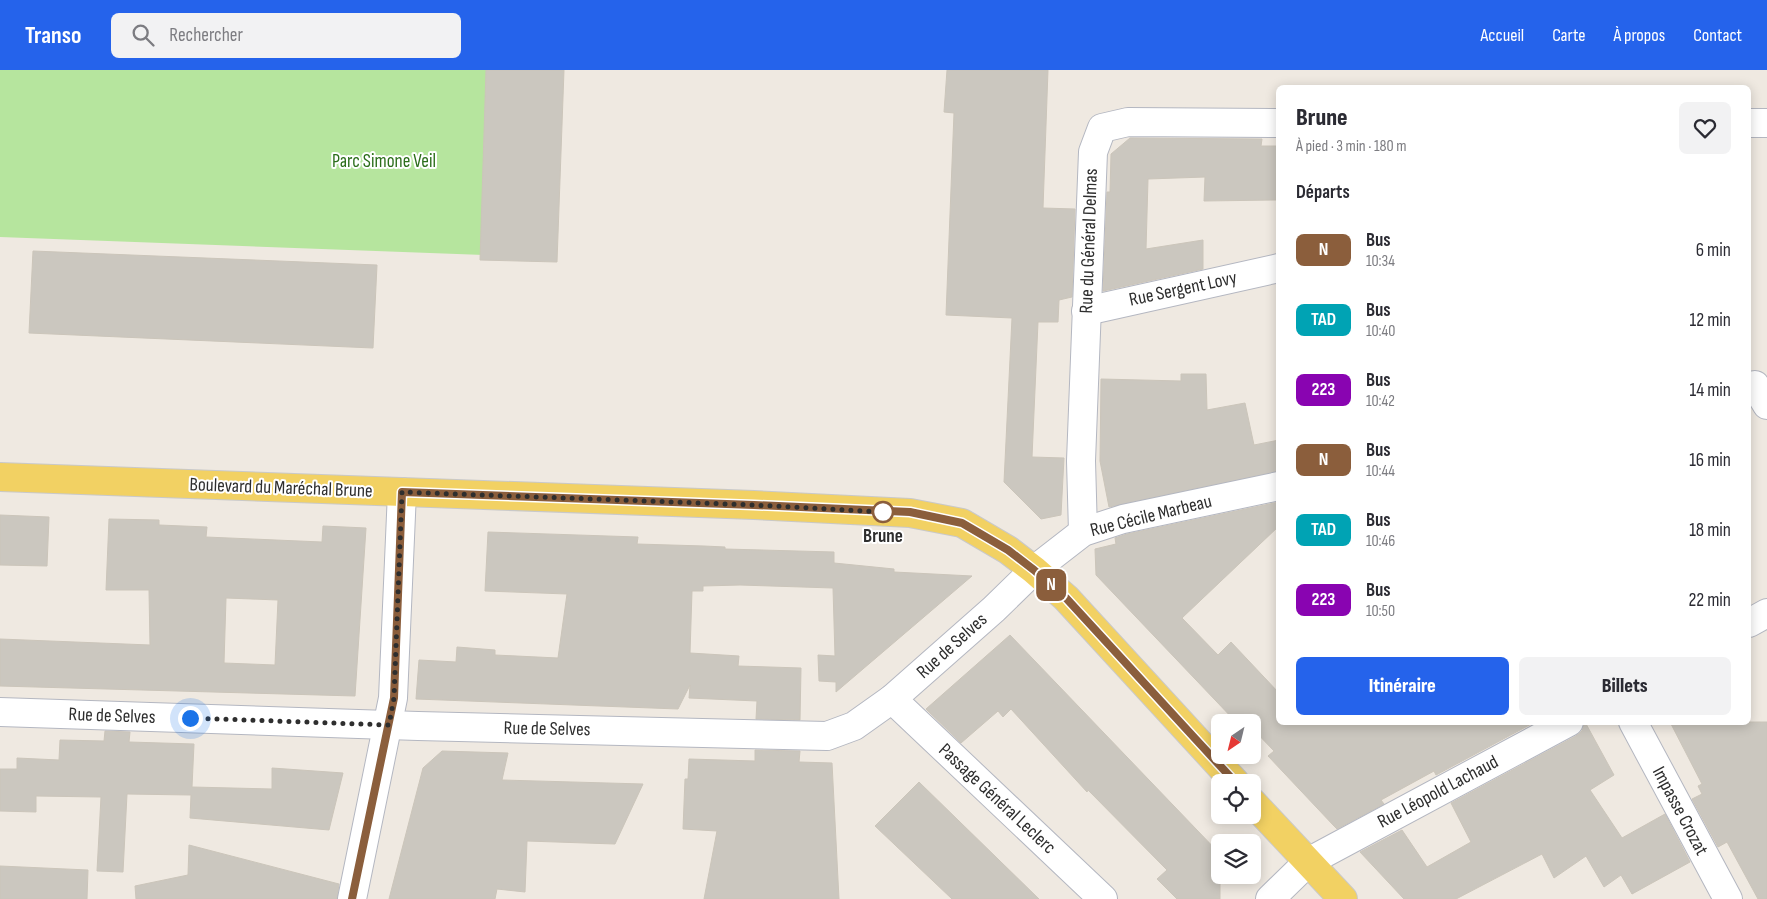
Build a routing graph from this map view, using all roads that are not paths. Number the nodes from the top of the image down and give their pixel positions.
1 (1276, 123) edge
2 (1751, 123) edge
3 (1767, 123) edge
4 (1276, 269) edge
5 (1086, 310) junction
6 (0, 477) edge
7 (1276, 487) edge
8 (402, 492) junction
9 (1083, 532) junction
10 (1034, 570) junction
11 (1767, 613) edge
12 (1751, 622) edge
13 (892, 699) junction
14 (0, 712) edge
15 (389, 725) junction
16 (1563, 725) edge
17 (1635, 725) edge
18 (1228, 774) edge
19 (1261, 812) edge
20 (1308, 862) junction
21 (352, 899) edge
22 (1103, 899) edge
23 (1270, 899) edge
24 (1343, 899) edge
25 (1728, 899) edge

1 - 5 street, Rue du Général Delmas
2 - 3 street
4 - 5 street, Rue Sergent Lovy
5 - 9 street, Rue du Général Delmas
6 - 8 main road, Boulevard du Maréchal Brune
7 - 9 street, Rue Cécile Marbeau
8 - 10 main road, Boulevard du Maréchal Brune
8 - 15 street
9 - 10 street, Rue Cécile Marbeau
10 - 13 street, Rue de Selves
10 - 18 main road, Boulevard du Maréchal Brune
11 - 12 street
13 - 15 street, Rue de Selves
13 - 22 street, Passage Général Leclerc
14 - 15 street, Rue de Selves
15 - 21 street
16 - 20 street, Rue Léopold Lachaud
17 - 25 street, Impasse Crozat
19 - 20 main road
20 - 23 street, Rue Léopold Lachaud
20 - 24 main road

